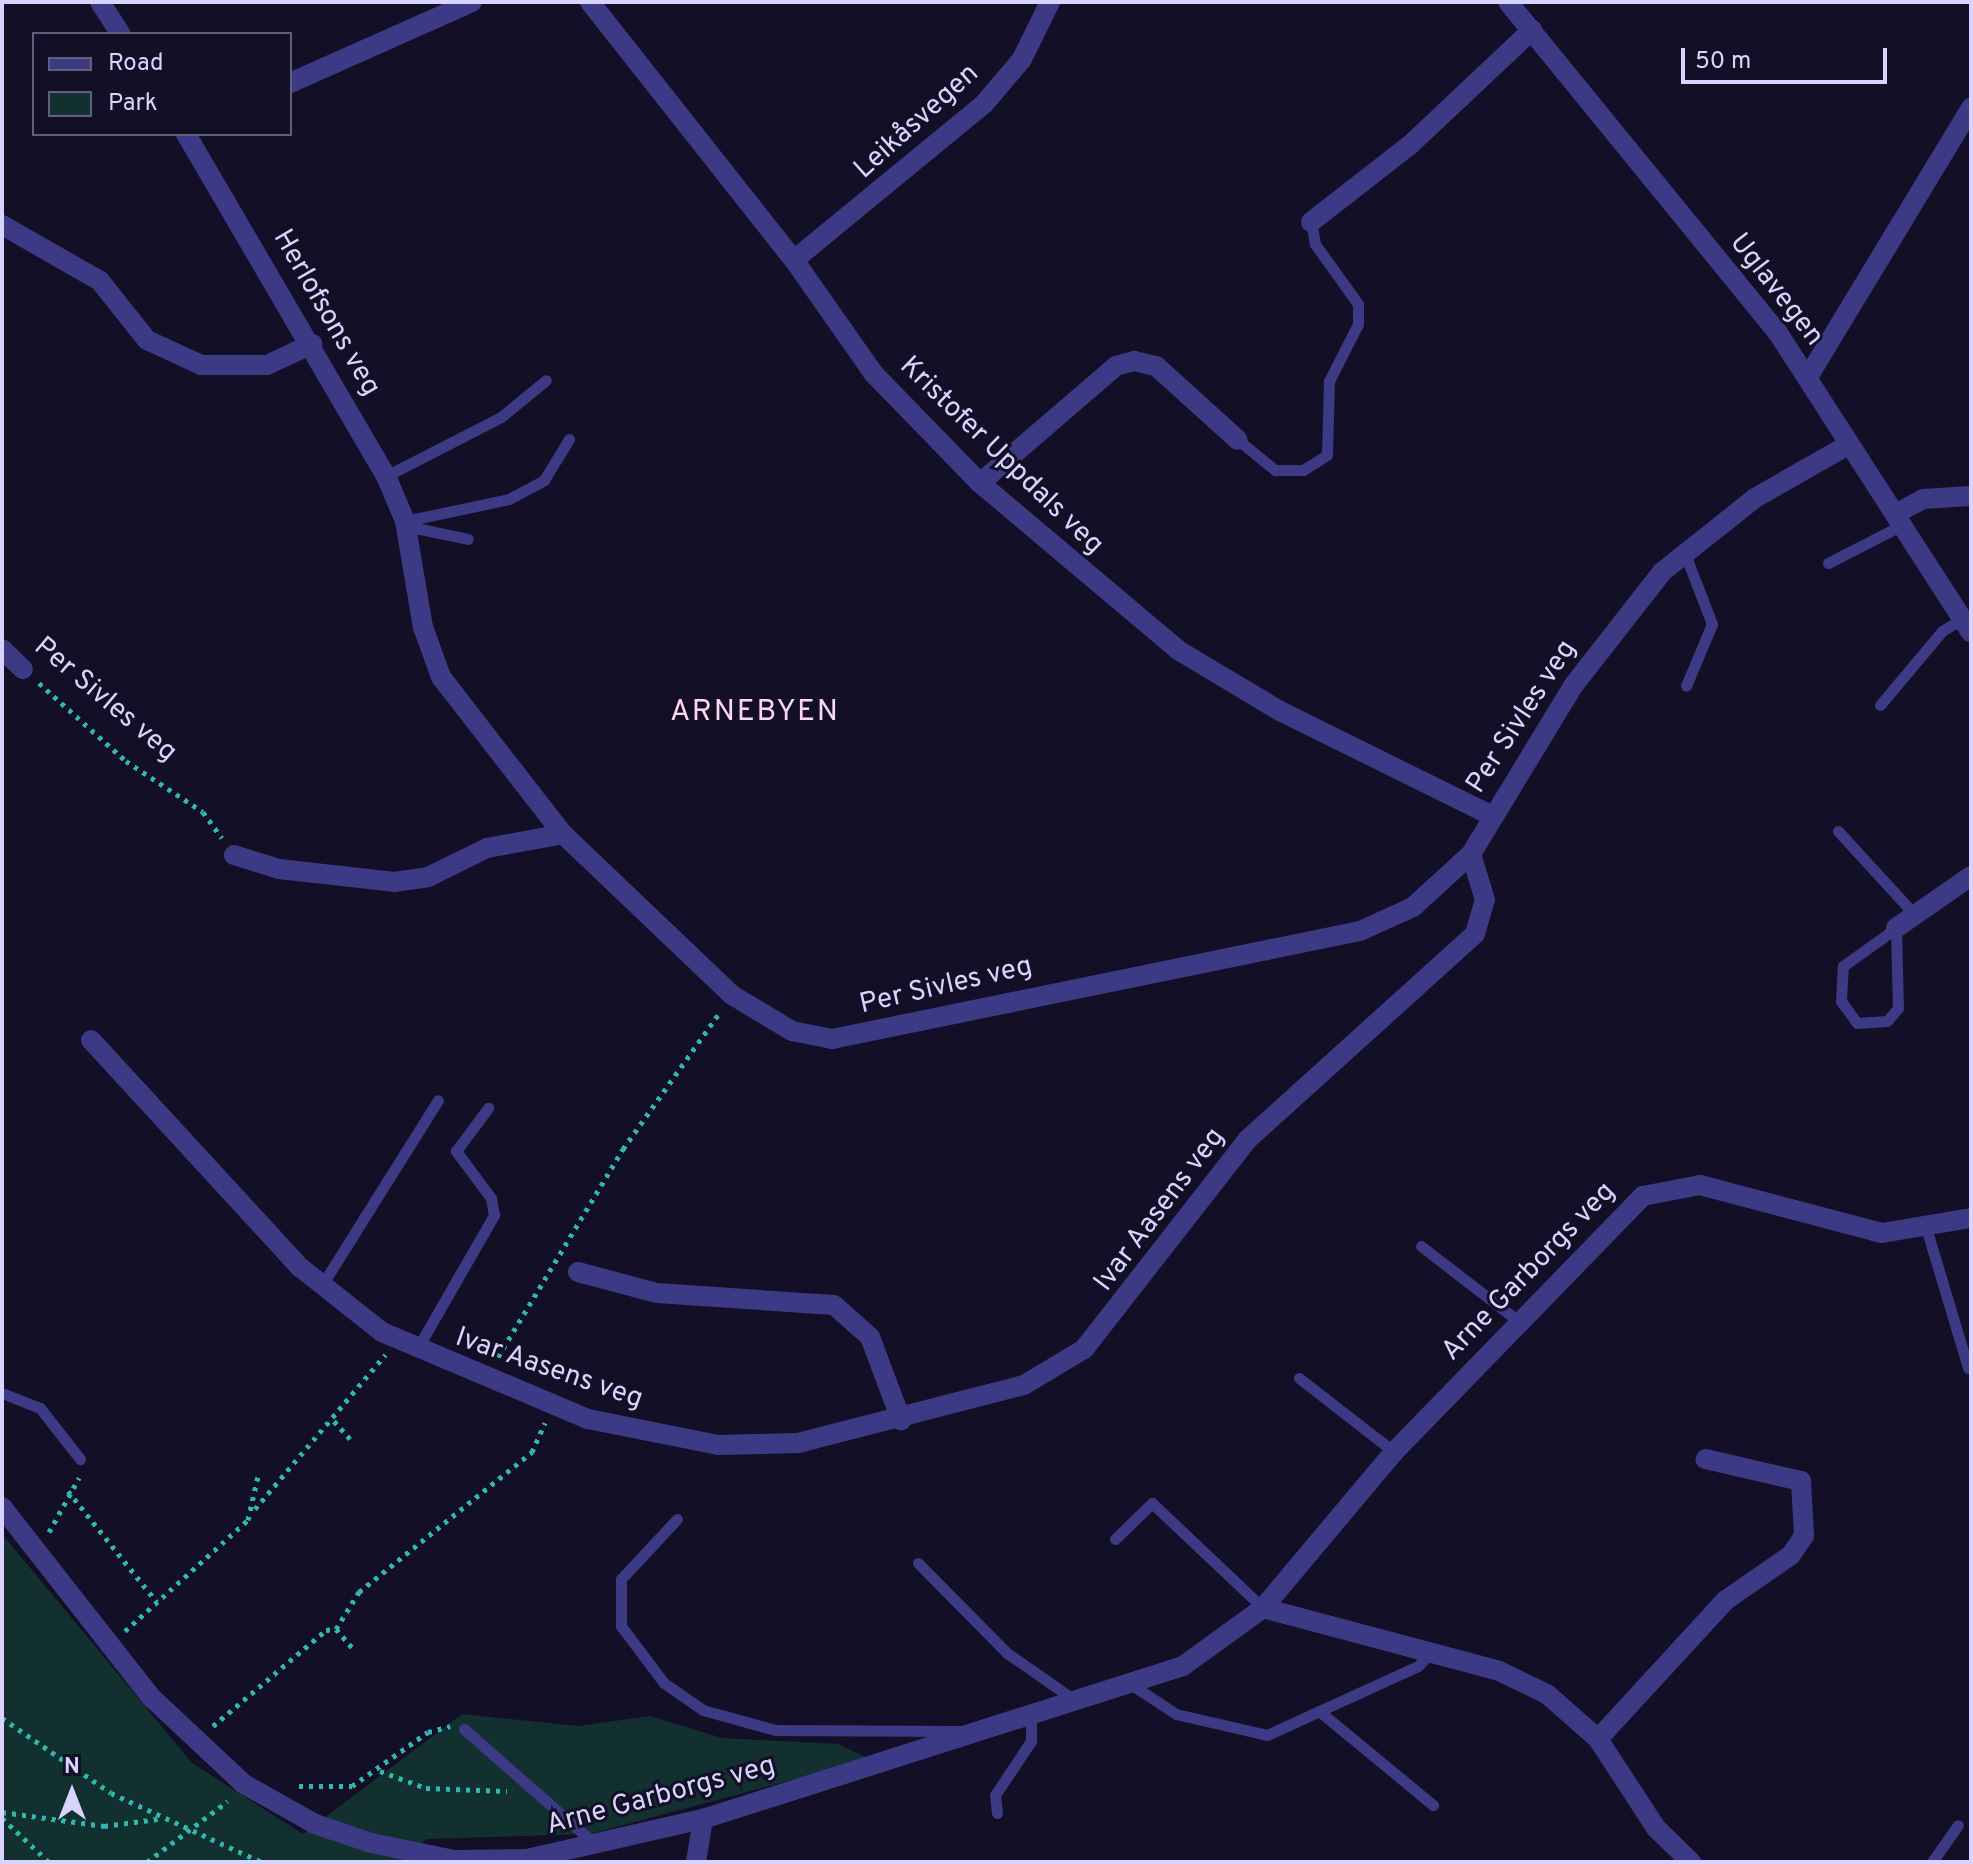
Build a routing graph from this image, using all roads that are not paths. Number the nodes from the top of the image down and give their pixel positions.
1 (100, 2) edge
2 (472, 2) edge
3 (590, 2) edge
4 (1050, 2) edge
5 (1508, 2) edge
6 (1532, 30) junction
7 (120, 32) edge
8 (292, 82) edge
9 (1971, 108) edge
10 (187, 136) edge
11 (1311, 222) joint
12 (2, 225) edge
13 (794, 260) junction
14 (312, 344) junction
15 (1808, 377) junction
16 (546, 380) dead end
17 (569, 439) dead end
18 (1238, 440) joint
19 (1848, 445) junction
20 (386, 476) junction
21 (980, 483) junction
22 (1971, 496) edge
23 (1898, 520) junction
24 (405, 524) junction
25 (468, 539) dead end
26 (1685, 554) junction
27 (1828, 563) dead end
28 (1967, 625) edge
29 (2, 649) edge
30 (23, 669) road end
31 (1686, 686) dead end
32 (1880, 705) dead end
33 (1492, 816) junction
34 (1838, 831) dead end
35 (563, 834) junction
36 (1471, 854) junction
37 (234, 855) road end
38 (1971, 876) edge
39 (1915, 915) junction
40 (1896, 928) junction
41 (91, 1040) dead end
42 (438, 1100) dead end
43 (488, 1108) dead end
44 (1971, 1218) edge
45 (1927, 1231) junction
46 (1421, 1246) dead end
47 (578, 1272) dead end
48 (322, 1285) junction
49 (1518, 1321) junction
50 (416, 1351) junction
51 (1968, 1368) dead end
52 (1299, 1378) dead end
53 (2, 1393) edge
54 (901, 1420) junction
55 (1394, 1452) junction
56 (80, 1459) road end
57 (1705, 1459) dead end
58 (2, 1507) edge
59 (677, 1519) dead end
60 (1115, 1539) dead end
61 (918, 1563) dead end
62 (1263, 1608) junction
63 (1429, 1654) junction
64 (1132, 1685) junction
65 (1077, 1704) junction
66 (1319, 1711) junction
67 (1031, 1719) junction
68 (464, 1729) road end
69 (989, 1731) junction
70 (1598, 1739) junction
71 (1433, 1805) dead end
72 (997, 1813) dead end
73 (703, 1819) junction
74 (1958, 1825) dead end
75 (597, 1846) junction
76 (572, 1857) edge
77 (696, 1862) edge
78 (1691, 1862) edge
79 (1932, 1862) edge

1 - 7 street
2 - 8 street
3 - 13 street, Kristofer Uppdals veg
4 - 13 street, Leikåsvegen
5 - 6 street, Uglavegen
6 - 11 street
6 - 15 street, Uglavegen
9 - 15 street
10 - 14 street, Herlofsons veg
11 - 18 lane
12 - 14 street
13 - 21 street, Kristofer Uppdals veg
14 - 20 street, Herlofsons veg
15 - 19 street, Uglavegen
16 - 20 lane
17 - 24 lane
18 - 21 street
19 - 23 street, Uglavegen
19 - 26 street, Per Sivles veg
20 - 24 street, Herlofsons veg
21 - 33 street, Kristofer Uppdals veg
22 - 23 street
23 - 27 lane
23 - 28 street, Uglavegen
24 - 25 lane
24 - 35 street, Herlofsons veg
26 - 31 lane
26 - 33 street, Per Sivles veg
28 - 32 lane
29 - 30 street, Per Sivles veg
33 - 36 street, Per Sivles veg
34 - 39 lane
35 - 36 street, Per Sivles veg
35 - 37 street
36 - 54 street, Ivar Aasens veg
38 - 39 street
39 - 40 street
40 - 40 lane
41 - 48 street, Ivar Aasens veg
42 - 48 lane
43 - 50 lane, Ivar Aasens veg
44 - 45 street, Arne Garborgs veg
45 - 49 street, Arne Garborgs veg
45 - 51 lane
46 - 49 lane
47 - 54 street
48 - 50 street, Ivar Aasens veg
49 - 55 street, Arne Garborgs veg
50 - 54 street, Ivar Aasens veg
52 - 55 lane
53 - 56 lane
55 - 62 street, Arne Garborgs veg
57 - 70 street
58 - 76 street, Arne Garborgs veg
59 - 69 lane, Arne Garborgs veg
60 - 62 lane
61 - 65 lane
62 - 63 street
62 - 64 street, Arne Garborgs veg
63 - 66 lane
63 - 70 street
64 - 65 street, Arne Garborgs veg
64 - 66 lane
65 - 67 street, Arne Garborgs veg
66 - 71 lane
67 - 69 street, Arne Garborgs veg
67 - 72 lane
68 - 75 lane
69 - 73 street, Arne Garborgs veg
70 - 78 street
73 - 75 street, Arne Garborgs veg
73 - 77 street
74 - 79 lane
75 - 76 street, Arne Garborgs veg

